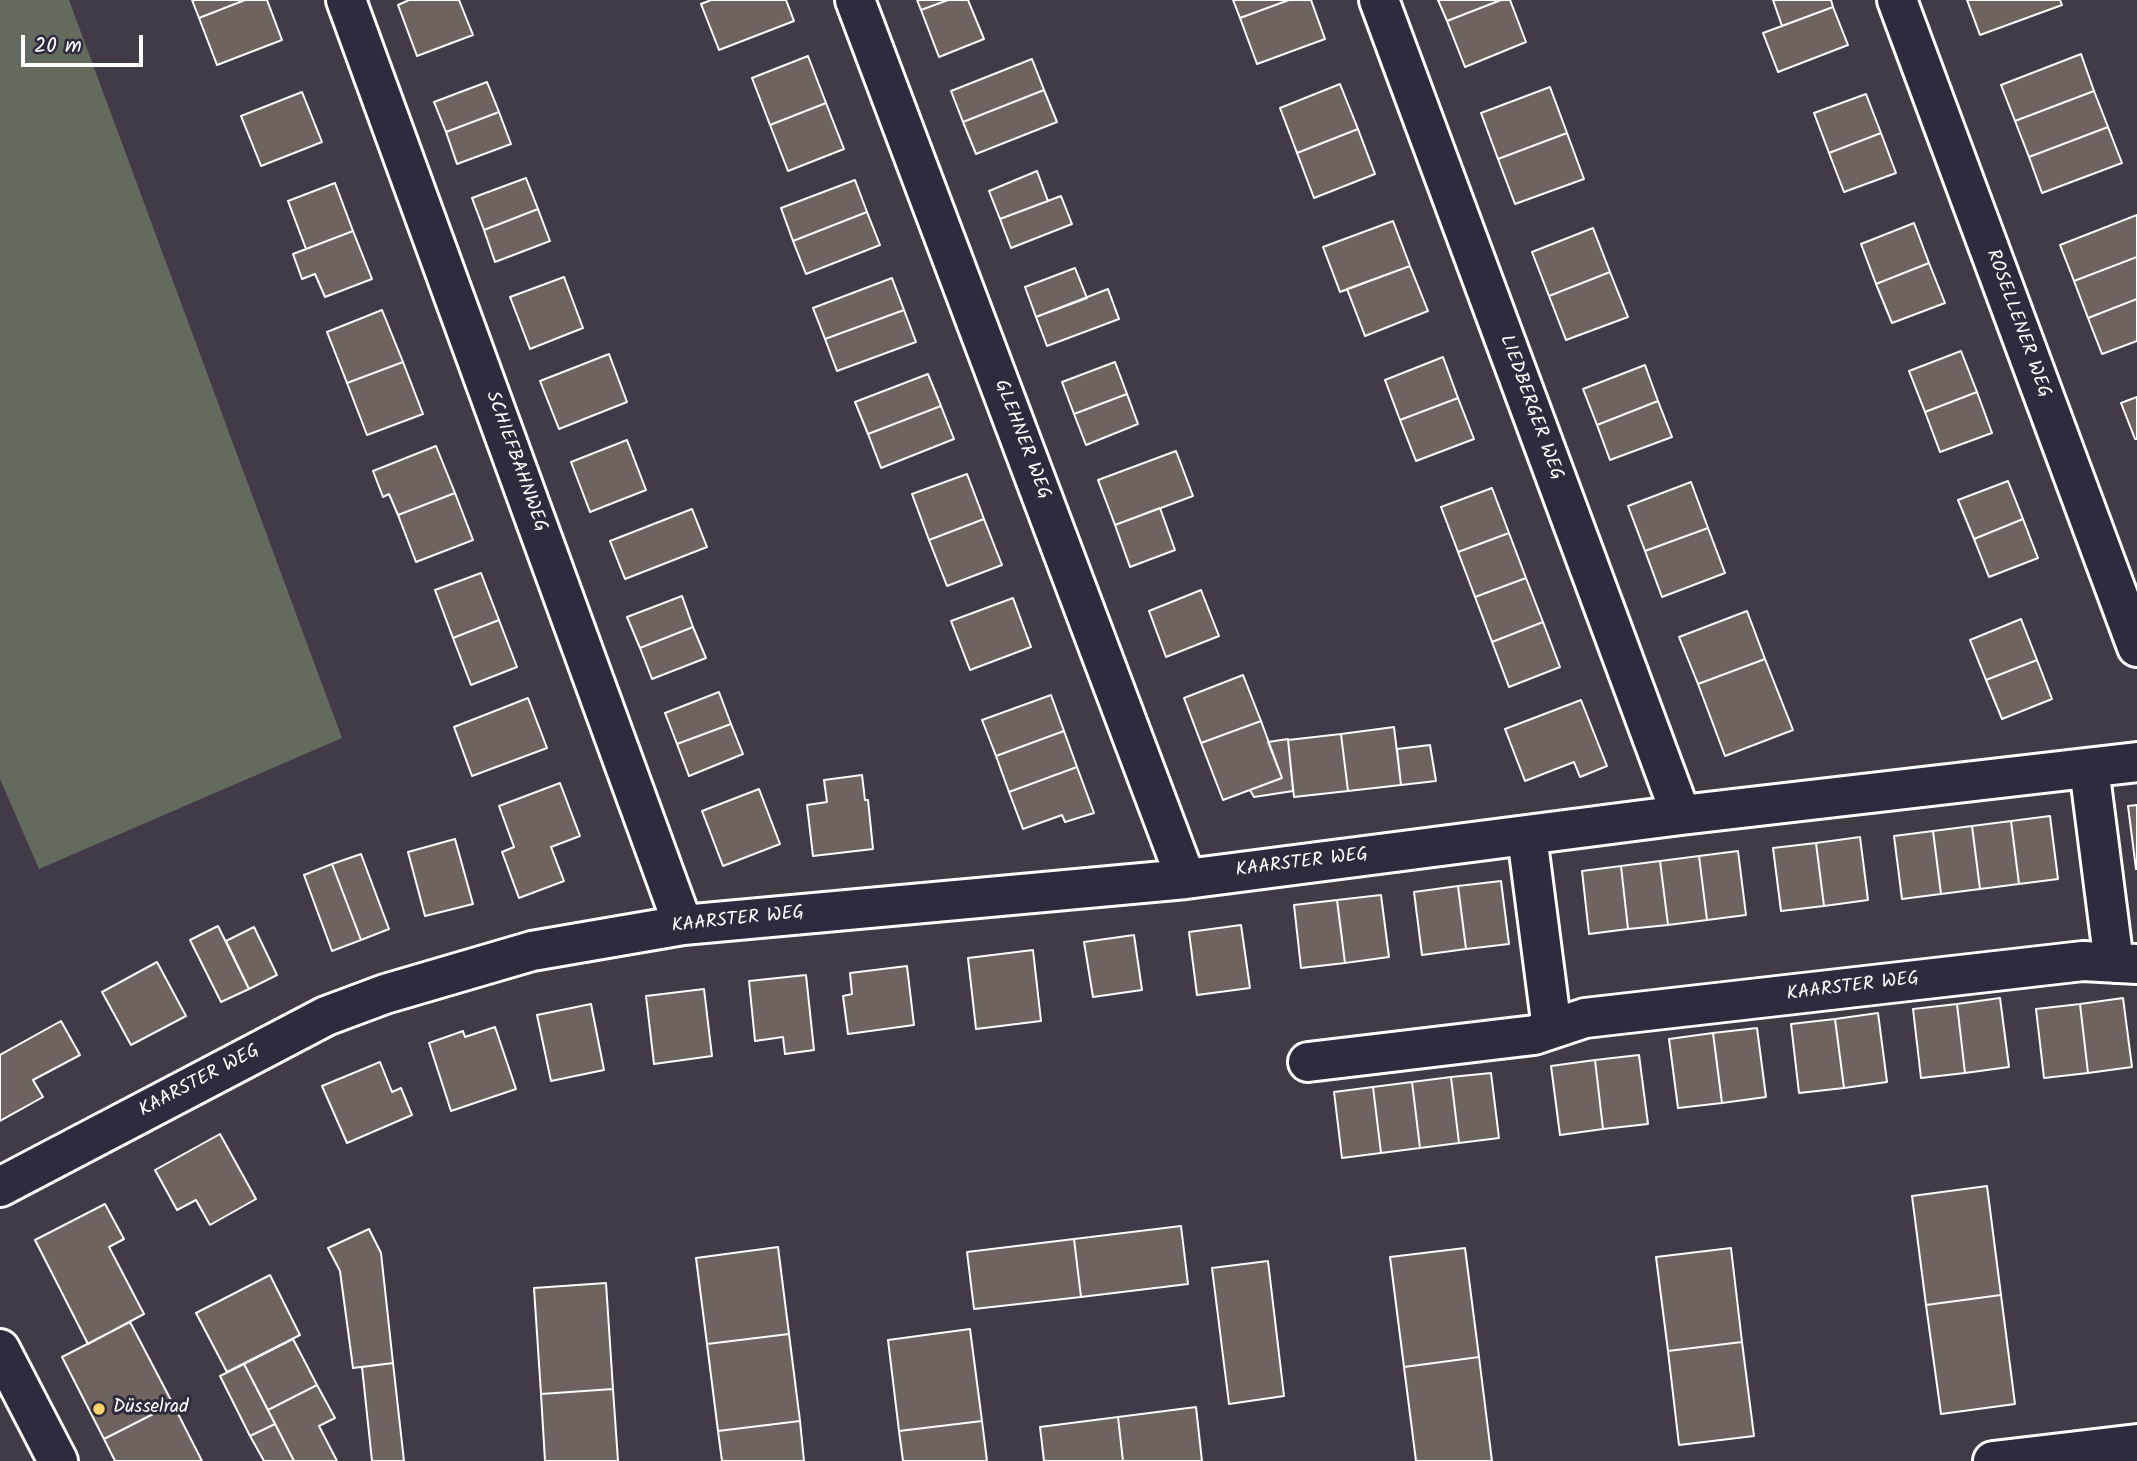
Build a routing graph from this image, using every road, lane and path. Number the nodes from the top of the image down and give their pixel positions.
1 (346, 0) edge
2 (855, 0) edge
3 (1379, 0) edge
4 (1897, 0) edge
5 (2137, 647) edge
6 (2137, 762) edge
7 (2090, 768) junction
8 (1681, 815) junction
9 (1527, 836) junction
10 (1186, 879) junction
11 (683, 925) junction
12 (2126, 963) edge
13 (1552, 1029) junction
14 (1308, 1062) dead end
15 (0, 1187) edge
16 (0, 1349) edge
17 (2137, 1444) edge
18 (58, 1461) edge
19 (1993, 1461) edge

1 - 11 street, SCHIEFBAHNWEG
2 - 10 street, GLEHNER WEG
3 - 8 street, LIEDBERGER WEG
4 - 5 street, ROSELLENER WEG
6 - 7 street, KAARSTER WEG
7 - 8 street, KAARSTER WEG
7 - 12 street, KAARSTER WEG
8 - 9 street, KAARSTER WEG
9 - 10 street, KAARSTER WEG
9 - 13 street
10 - 11 street, KAARSTER WEG
11 - 15 street, KAARSTER WEG
12 - 13 street, KAARSTER WEG
13 - 14 street, KAARSTER WEG
16 - 18 street
17 - 19 street

